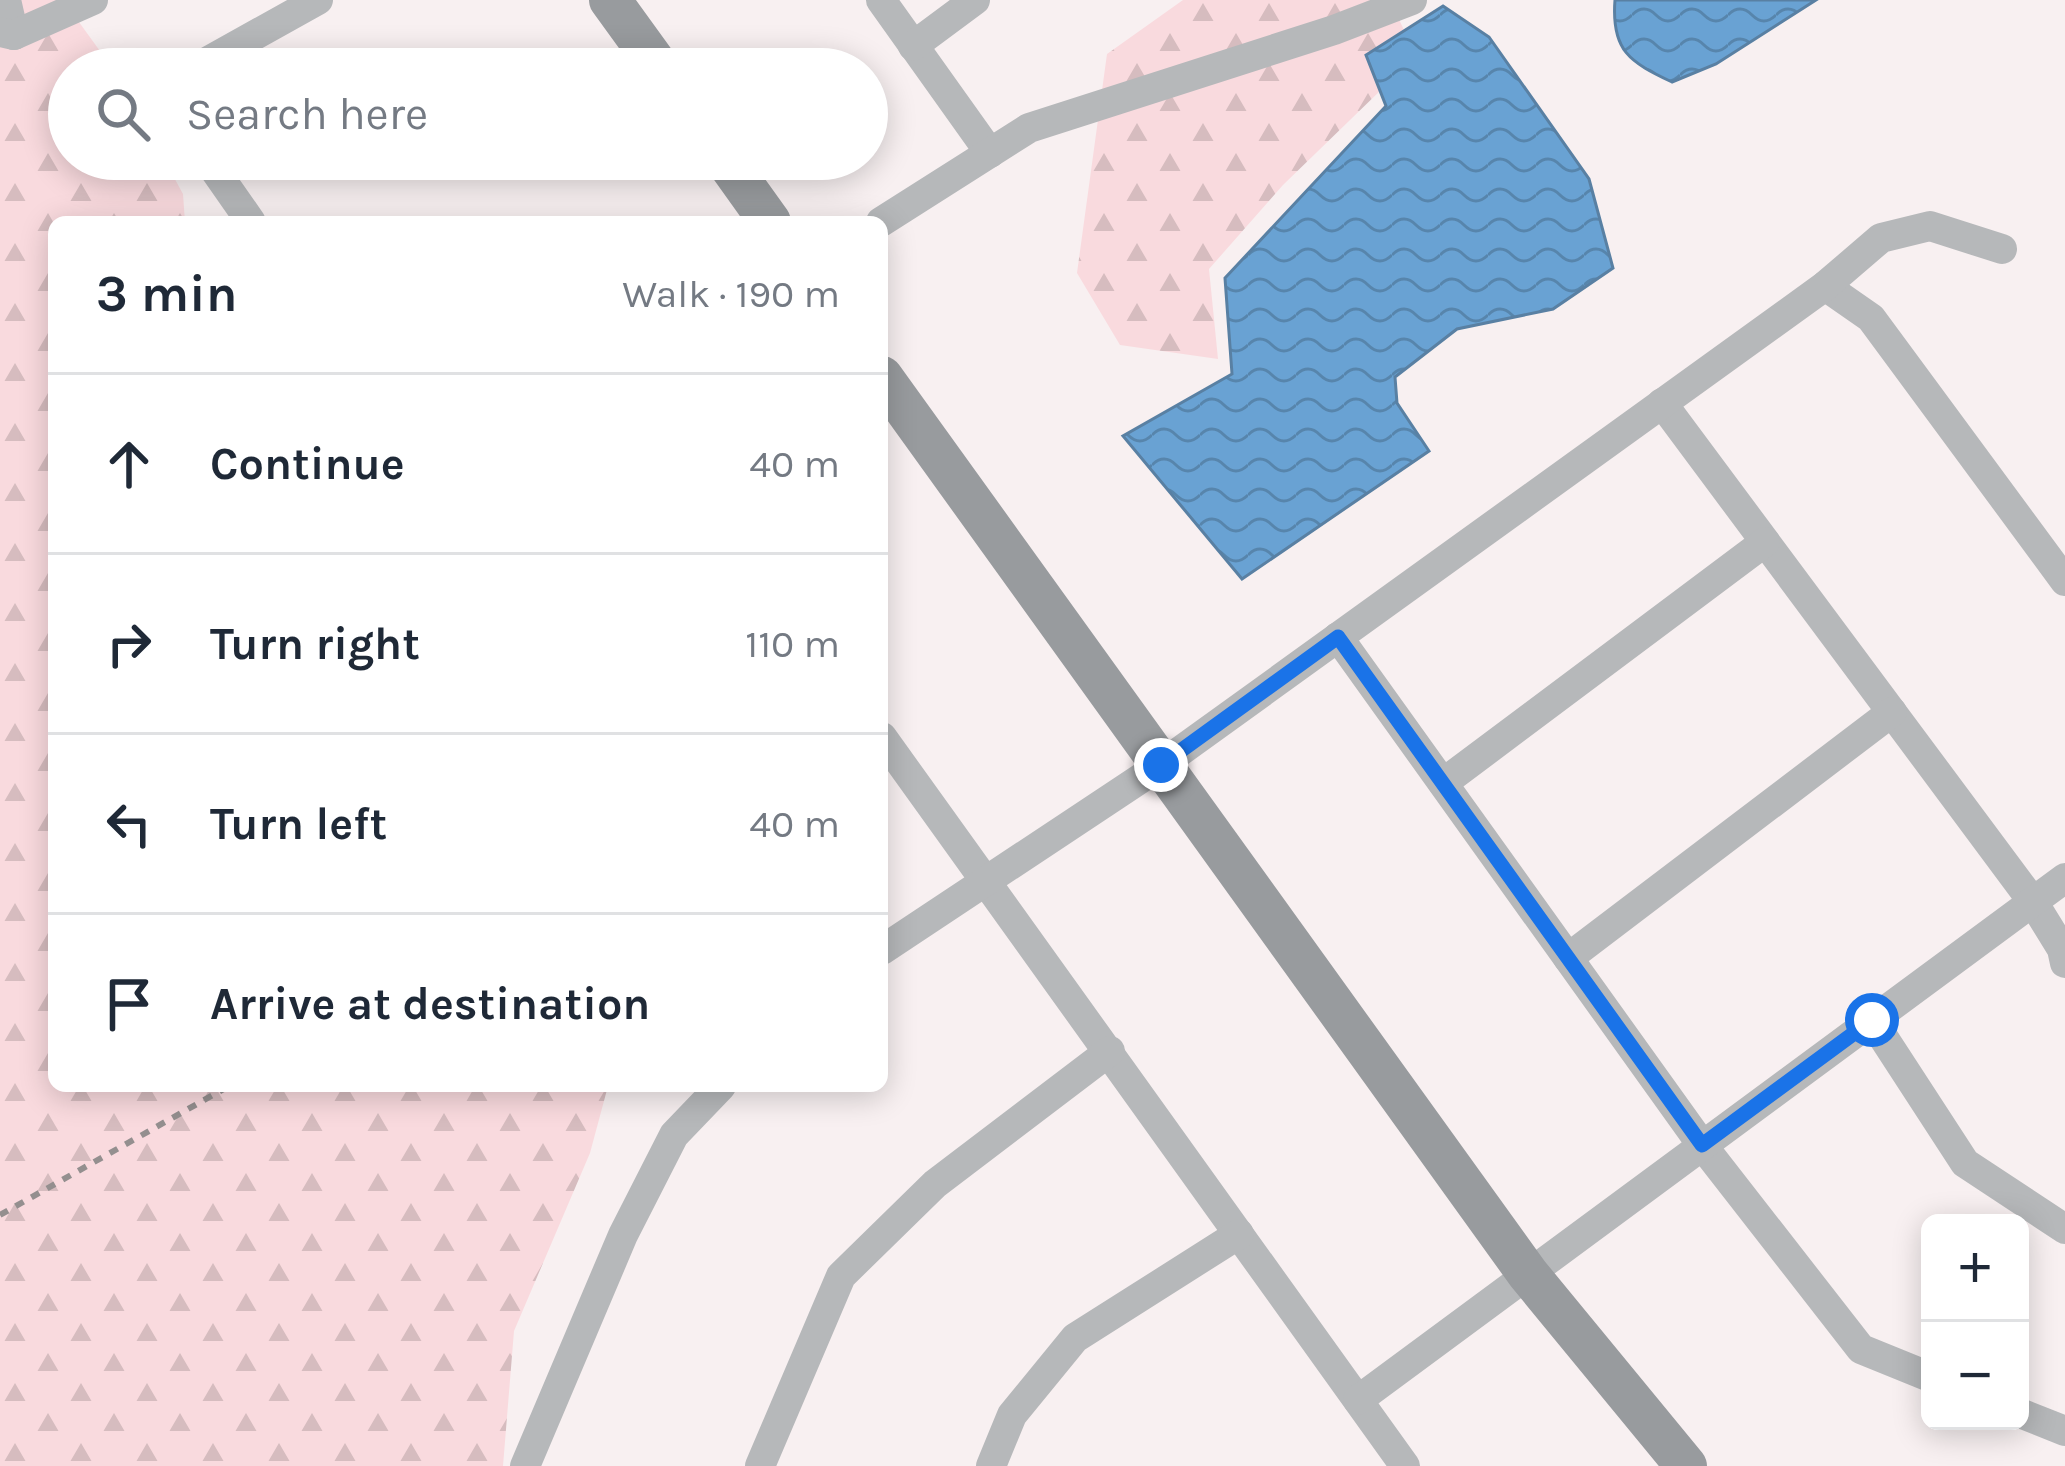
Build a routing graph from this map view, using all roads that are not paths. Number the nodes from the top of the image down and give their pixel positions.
1 (6, 0) edge
2 (93, 0) edge
3 (318, 0) edge
4 (610, 0) edge
5 (880, 0) edge
6 (975, 0) edge
7 (1412, 0) edge
8 (7, 34) edge
9 (913, 46) junction
10 (232, 48) edge
11 (645, 48) edge
12 (990, 153) junction
13 (221, 180) edge
14 (739, 180) edge
15 (246, 216) edge
16 (766, 216) edge
17 (888, 218) edge
18 (2002, 249) dead end
19 (1825, 286) junction
20 (888, 385) edge
21 (1662, 403) junction
22 (1765, 542) junction
23 (2065, 580) edge
24 (1338, 637) junction
25 (1892, 712) junction
26 (888, 745) edge
27 (1161, 765) junction
28 (1443, 783) junction
29 (2065, 878) edge
30 (988, 880) junction
31 (2033, 902) junction
32 (888, 946) edge
33 (1568, 958) junction
34 (2065, 963) edge
35 (1872, 1020) junction
36 (1109, 1051) junction
37 (715, 1092) edge
38 (1702, 1145) junction
39 (2065, 1229) edge
40 (1239, 1234) junction
41 (1528, 1274) junction
42 (1921, 1373) edge
43 (1358, 1400) junction
44 (2029, 1417) edge
45 (2065, 1431) edge
46 (530, 1465) edge
47 (760, 1466) edge
48 (991, 1466) edge
49 (1405, 1466) edge
50 (1686, 1466) edge

1 - 8 street
2 - 8 street
3 - 10 street
4 - 11 street
5 - 9 street
6 - 9 street
7 - 12 street
9 - 12 street
12 - 17 street
13 - 15 street
14 - 16 street
18 - 19 street
19 - 21 street
19 - 23 street
20 - 27 street
21 - 22 street
21 - 24 street
22 - 25 street
22 - 28 street
24 - 27 street
24 - 28 street
25 - 31 street
25 - 33 street
26 - 30 street
27 - 30 street
27 - 41 street
28 - 33 street
29 - 31 street
30 - 32 street
30 - 36 street
31 - 34 street
31 - 35 street
33 - 38 street
35 - 38 street
35 - 39 street
36 - 40 street
36 - 47 street
37 - 46 street
38 - 41 street
38 - 42 street
40 - 43 street
40 - 48 street
41 - 43 street
41 - 50 street
43 - 49 street
44 - 45 street

